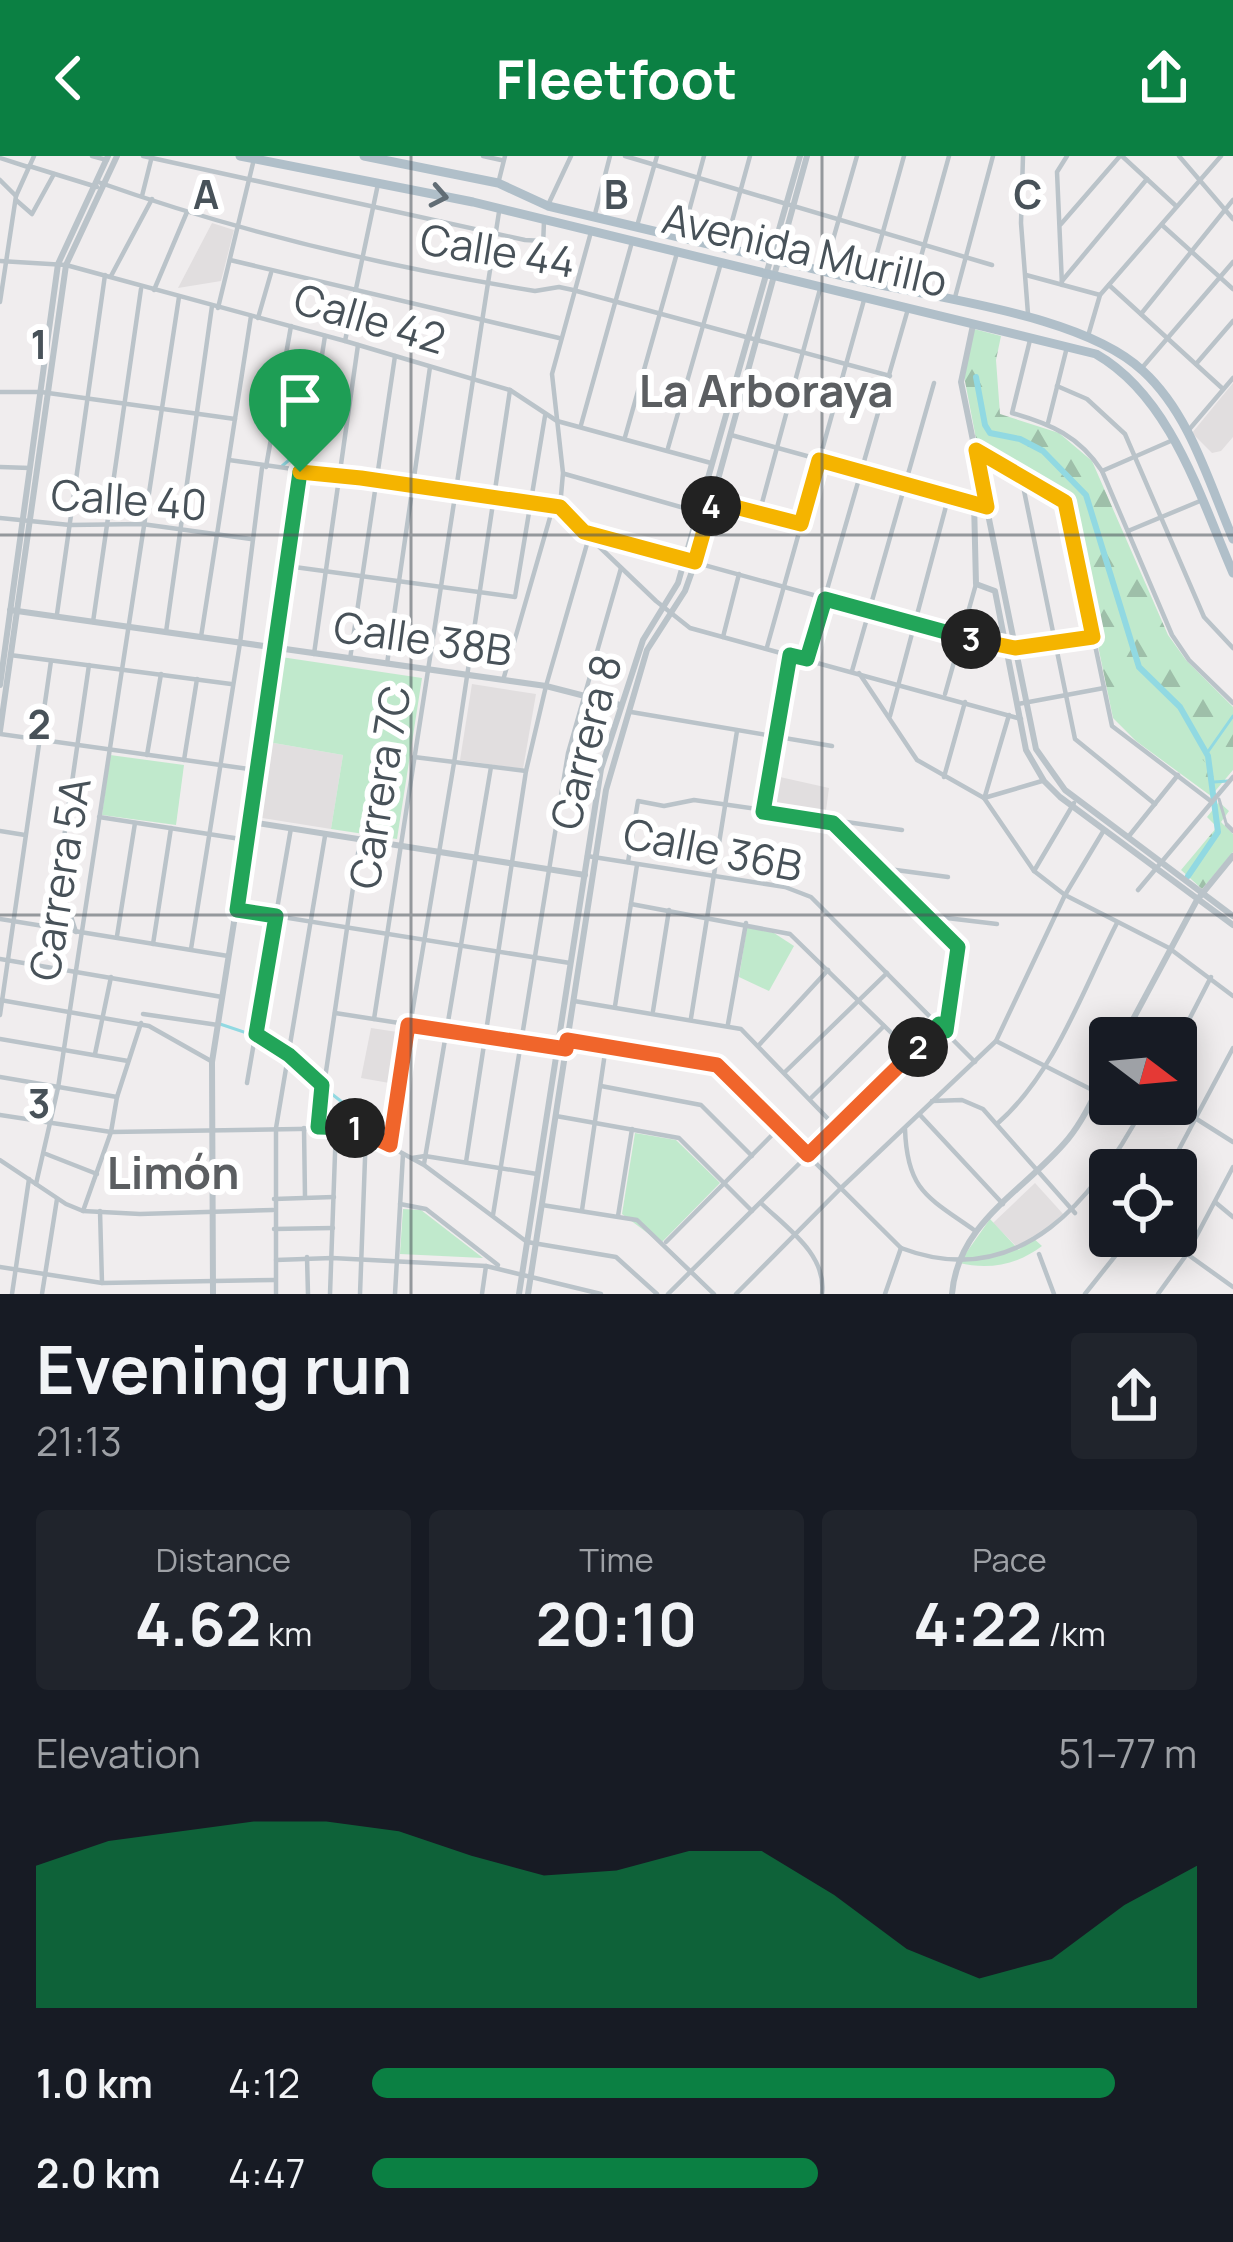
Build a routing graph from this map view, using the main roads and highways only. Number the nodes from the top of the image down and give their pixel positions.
1 (240, 156) edge
2 (364, 156) edge
3 (381, 158) edge
4 (1233, 539) edge
5 (1233, 573) edge

1 -> 5 main road, Avenida Murillo
2 - 3 main road, Avenida Murillo
3 - 4 main road, Avenida Murillo

